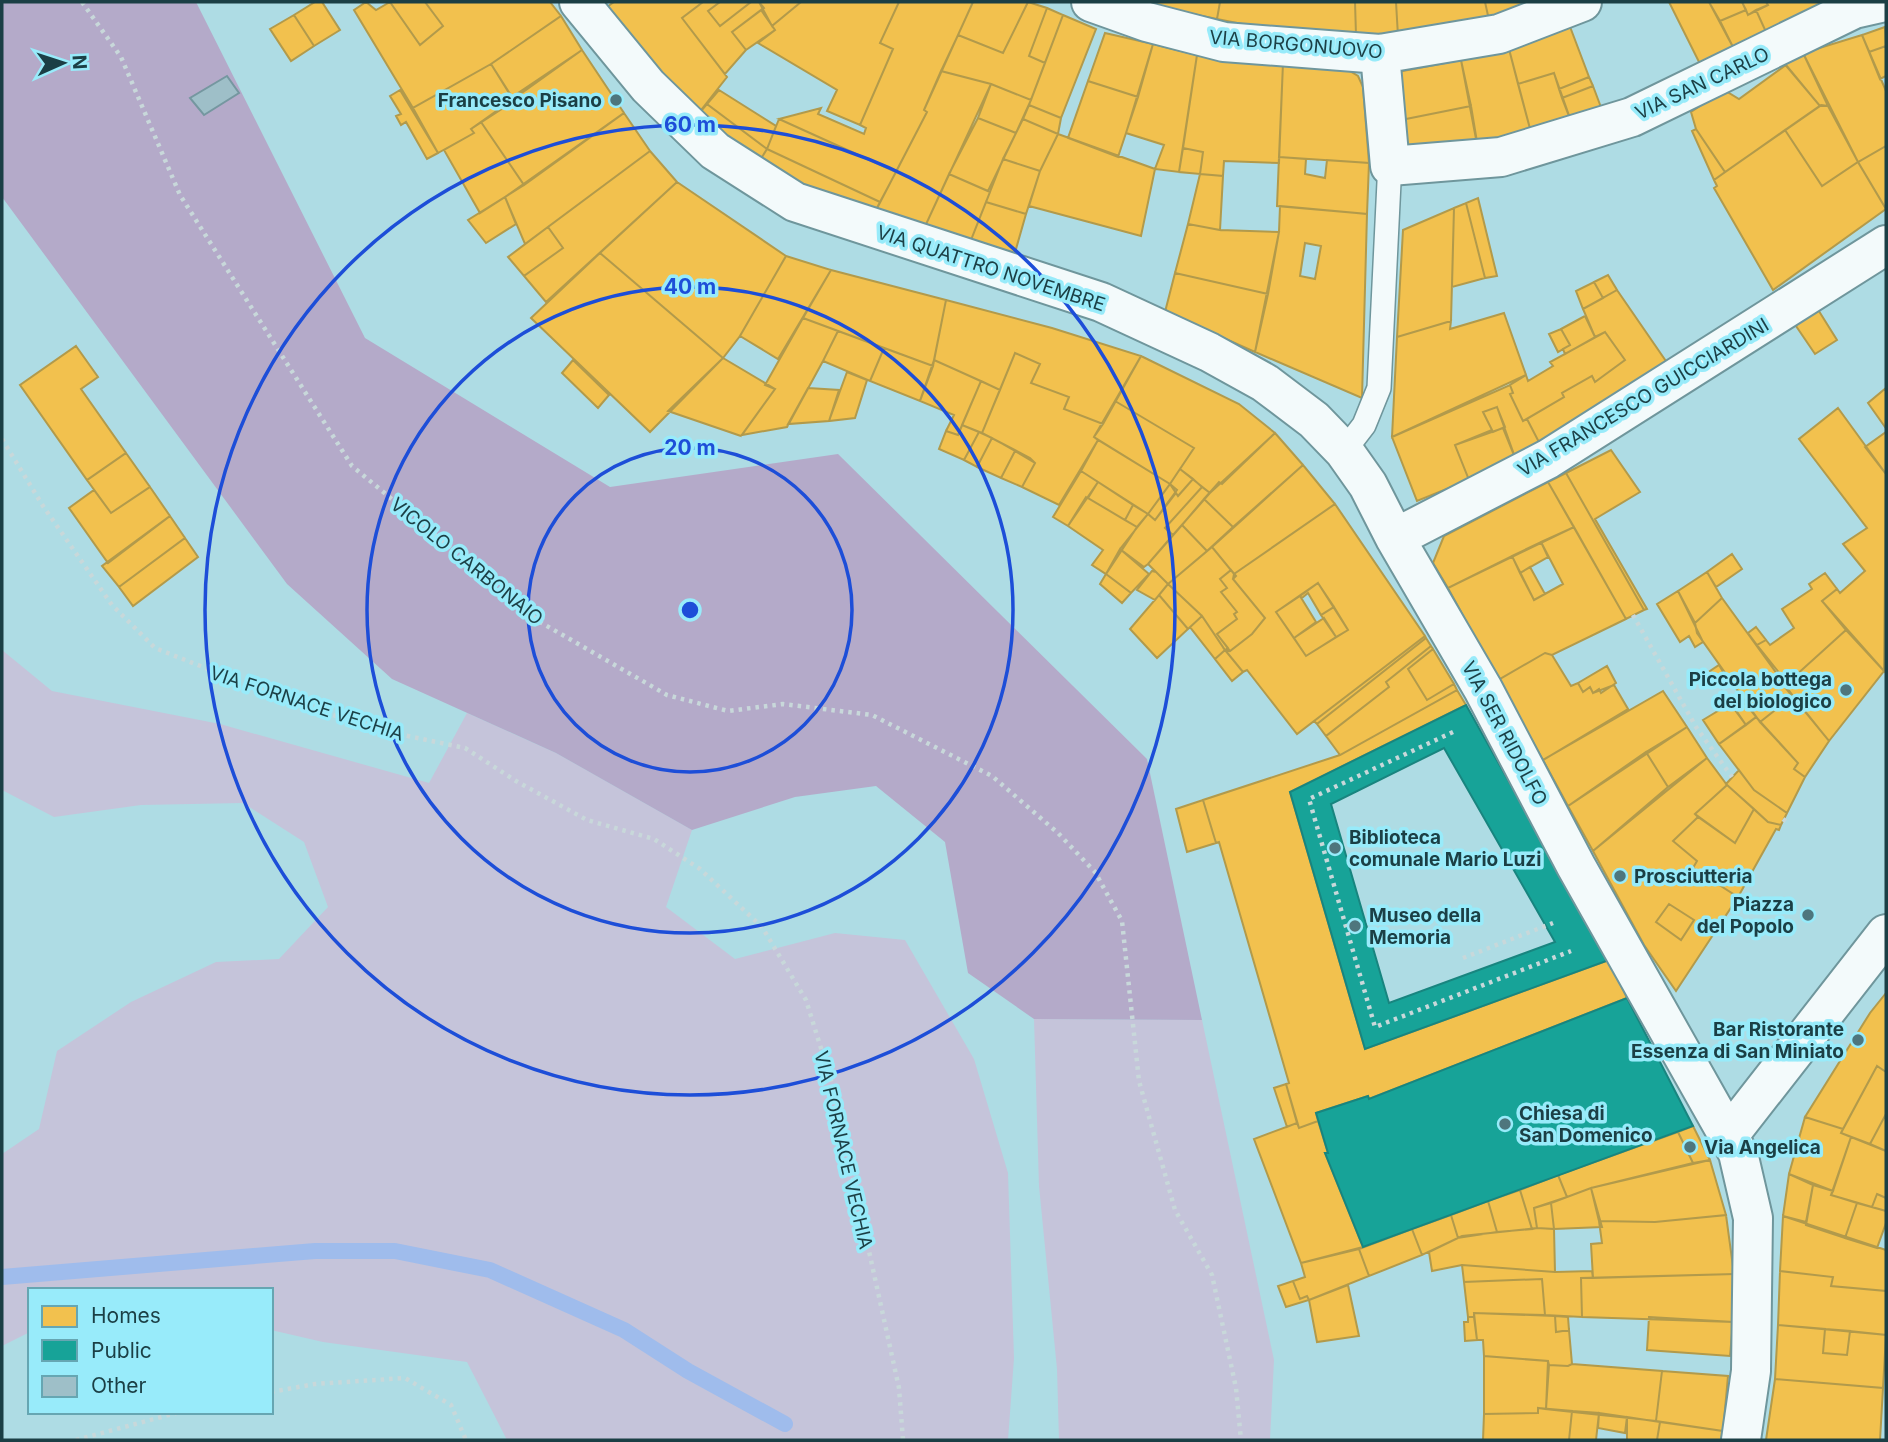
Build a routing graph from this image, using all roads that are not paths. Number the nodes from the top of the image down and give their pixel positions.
1 (579, 2) edge
2 (1091, 2) edge
3 (1582, 2) edge
4 (1885, 2) edge
5 (1380, 54) junction
6 (1390, 174) junction
7 (1886, 245) edge
8 (1344, 451) junction
9 (1395, 538) junction
10 (1886, 934) edge
11 (1729, 1135) junction
12 (1741, 1440) edge

1 - 8 main road, VIA QUATTRO NOVEMBRE
2 - 5 main road, VIA BORGONUOVO
3 - 5 main road, VIA BORGONUOVO
4 - 6 main road, VIA SAN CARLO
5 - 6 main road
6 - 8 lane
7 - 9 main road, VIA FRANCESCO GUICCIARDINI
8 - 9 main road, VIA QUATTRO NOVEMBRE
9 - 11 main road, VIA SER RIDOLFO
10 - 11 main road
11 - 12 main road, VIA SER RIDOLFO

